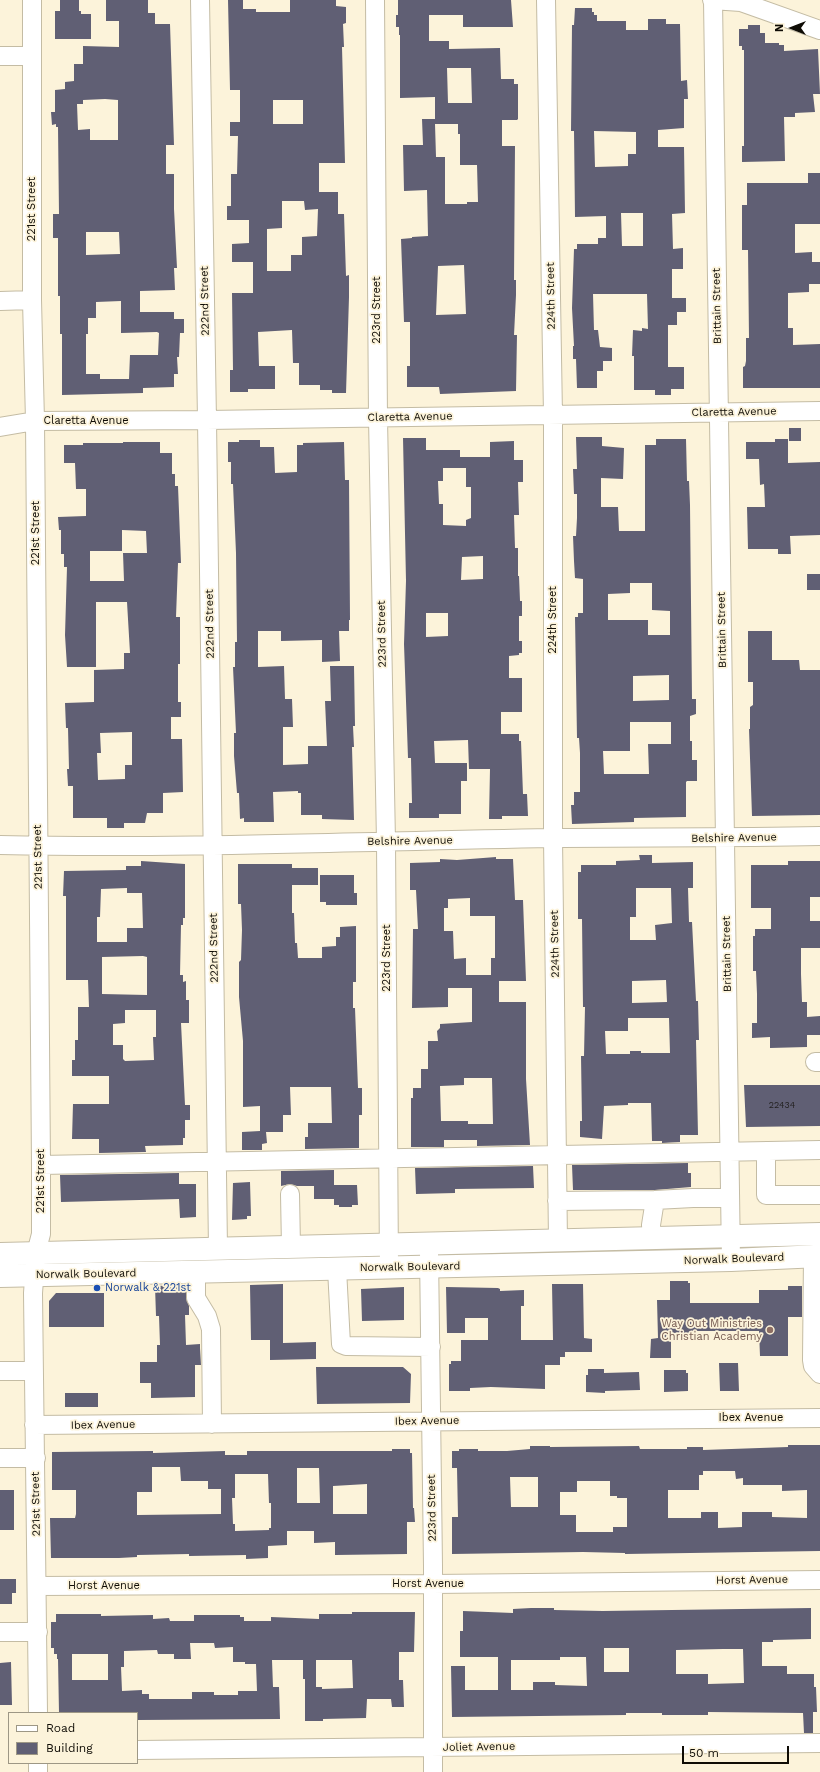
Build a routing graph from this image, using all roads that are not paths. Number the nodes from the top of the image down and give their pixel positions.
1 (32, 0) edge
2 (200, 0) edge
3 (375, 0) edge
4 (546, 0) edge
5 (712, 0) edge
6 (820, 30) edge
7 (0, 56) edge
8 (32, 56) junction
9 (0, 300) edge
10 (32, 300) junction
11 (820, 411) edge
12 (718, 412) junction
13 (553, 415) junction
14 (378, 418) junction
15 (207, 420) junction
16 (35, 421) junction
17 (0, 427) edge
18 (820, 836) edge
19 (554, 838) junction
20 (726, 838) junction
21 (386, 842) junction
22 (0, 845) edge
23 (213, 845) junction
24 (38, 846) junction
25 (820, 1150) edge
26 (766, 1151) junction
27 (729, 1152) junction
28 (557, 1155) junction
29 (388, 1159) junction
30 (217, 1161) junction
31 (41, 1165) junction
32 (290, 1194) dead end
33 (820, 1195) edge
34 (730, 1198) junction
35 (655, 1200) junction
36 (557, 1201) junction
37 (820, 1234) edge
38 (731, 1237) junction
39 (652, 1239) junction
40 (558, 1241) junction
41 (428, 1244) junction
42 (389, 1245) junction
43 (291, 1247) junction
44 (218, 1249) junction
45 (36, 1253) junction
46 (0, 1254) edge
47 (816, 1256) edge
48 (731, 1260) junction
49 (389, 1267) junction
50 (429, 1267) junction
51 (337, 1269) junction
52 (196, 1272) junction
53 (33, 1275) junction
54 (0, 1276) edge
55 (430, 1347) junction
56 (0, 1371) edge
57 (33, 1371) junction
58 (820, 1374) edge
59 (820, 1418) edge
60 (432, 1421) junction
61 (212, 1424) junction
62 (34, 1425) junction
63 (0, 1458) edge
64 (36, 1458) junction
65 (820, 1580) edge
66 (433, 1584) junction
67 (37, 1586) junction
68 (0, 1632) edge
69 (38, 1632) junction
70 (38, 1712) edge
71 (820, 1743) edge
72 (433, 1748) junction
73 (138, 1750) edge
74 (433, 1772) edge

1 - 8 street, 221st Street
2 - 15 street, 222nd Street
3 - 14 street, 223rd Street
4 - 13 street, 224th Street
5 - 6 street
5 - 12 street, Brittain Street
7 - 8 street
8 - 10 street, 221st Street
9 - 10 street
10 - 16 street, 221st Street
11 - 12 street, Claretta Avenue
12 - 13 street, Claretta Avenue
12 - 20 street, Brittain Street
13 - 14 street, Claretta Avenue
13 - 19 street, 224th Street
14 - 15 street, Claretta Avenue
14 - 21 street, 223rd Street
15 - 16 street, Claretta Avenue
15 - 23 street, 222nd Street
16 - 17 street, Claretta Avenue
16 - 24 street, 221st Street
18 - 20 street, Belshire Avenue
19 - 20 street, Belshire Avenue
19 - 21 street, Belshire Avenue
19 - 28 street, 224th Street
20 - 27 street, Brittain Street
21 - 23 street, Belshire Avenue
21 - 29 street, 223rd Street
22 - 24 street, Belshire Avenue
23 - 24 street, Belshire Avenue
23 - 30 street, 222nd Street
24 - 31 street, 221st Street
25 - 26 street
26 - 27 street
26 - 33 street
27 - 28 street
27 - 34 street, Brittain Street
28 - 29 street
28 - 36 street, 224th Street
29 - 30 street
29 - 42 street, 223rd Street
30 - 31 street
30 - 44 street, 222nd Street
31 - 45 street, 221st Street
32 - 43 street
34 - 35 street
34 - 38 street, Brittain Street
35 - 36 street
35 - 39 street
36 - 40 street, 224th Street
37 - 38 main road, Norwalk Boulevard
38 - 39 main road, Norwalk Boulevard
38 - 48 street, Brittain Street
39 - 40 main road, Norwalk Boulevard
40 - 41 main road, Norwalk Boulevard
41 - 42 main road, Norwalk Boulevard
41 - 50 street, 223rd Street
42 - 43 main road, Norwalk Boulevard
42 - 49 street, 223rd Street
43 - 44 main road, Norwalk Boulevard
44 - 45 main road, Norwalk Boulevard
45 - 46 main road, Norwalk Boulevard
45 - 53 street, 221st Street
47 - 48 main road, Norwalk Boulevard
47 - 58 street
48 - 50 main road, Norwalk Boulevard
49 - 50 main road, Norwalk Boulevard
49 - 51 main road, Norwalk Boulevard
50 - 55 street, 223rd Street
51 - 52 main road, Norwalk Boulevard
51 - 55 street
52 - 53 main road, Norwalk Boulevard
52 - 61 street
53 - 54 main road, Norwalk Boulevard
53 - 57 street, 221st Street
55 - 60 street, 223rd Street
56 - 57 street
57 - 62 street, 221st Street
59 - 60 street, Ibex Avenue
60 - 61 street, Ibex Avenue
60 - 66 street, 223rd Street
61 - 62 street, Ibex Avenue
62 - 64 street, 221st Street
63 - 64 street
64 - 67 street, 221st Street
65 - 66 street, Horst Avenue
66 - 67 street, Horst Avenue
66 - 72 street, 223rd Street
67 - 69 street, 221st Street
68 - 69 street
69 - 70 street, 221st Street
71 - 72 street, Joliet Avenue
72 - 73 street, Joliet Avenue
72 - 74 street, 223rd Street

